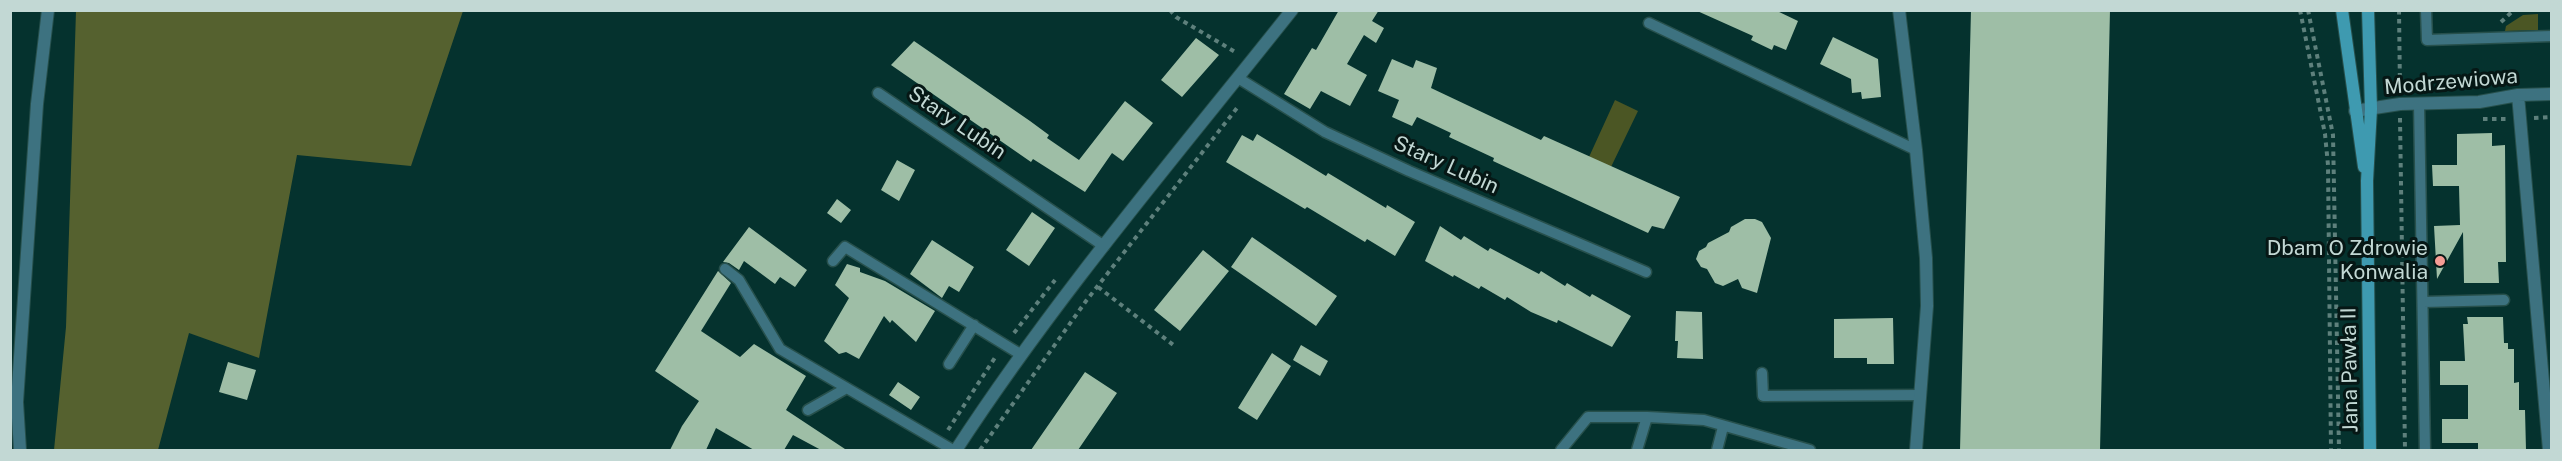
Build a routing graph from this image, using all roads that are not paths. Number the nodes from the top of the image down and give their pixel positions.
1 (48, 10) edge
2 (1292, 10) edge
3 (1899, 10) edge
4 (2342, 10) edge
5 (2368, 10) edge
6 (2426, 10) edge
7 (1649, 23) dead end
8 (2552, 36) edge
9 (1238, 78) junction
10 (878, 93) dead end
11 (2552, 94) edge
12 (2518, 95) junction
13 (2419, 104) junction
14 (2372, 109) junction
15 (2355, 111) junction
16 (1916, 150) junction
17 (2367, 181) junction
18 (1104, 246) junction
19 (833, 261) dead end
20 (725, 268) dead end
21 (1646, 272) dead end
22 (2504, 300) dead end
23 (2423, 302) junction
24 (974, 325) junction
25 (1020, 354) junction
26 (949, 364) dead end
27 (1762, 373) dead end
28 (845, 389) junction
29 (1920, 395) junction
30 (808, 410) dead end
31 (1647, 417) junction
32 (1723, 427) junction
33 (20, 450) edge
34 (955, 450) edge
35 (1561, 450) edge
36 (1637, 450) edge
37 (1717, 450) edge
38 (1810, 450) edge
39 (1916, 450) edge
40 (2370, 450) edge
41 (2425, 450) edge
42 (2549, 450) edge

1 - 33 street
2 - 9 street
3 - 16 street
4 - 15 street, Jana Pawła II
5 - 14 street, Jana Pawła II
6 - 8 lane
7 - 16 lane
9 - 18 street
9 - 21 lane, Stary Lubin
10 - 18 lane, Stary Lubin
11 - 12 street, Modrzewiowa
12 - 13 street, Modrzewiowa
12 - 42 street
13 - 14 street, Modrzewiowa
13 - 23 lane
14 - 15 street, Modrzewiowa
14 - 17 street, Jana Pawła II
15 - 17 street, Jana Pawła II
16 - 29 street
17 - 40 street, Jana Pawła II
18 - 25 street
19 - 24 lane
20 - 28 lane
22 - 23 lane
23 - 41 lane
24 - 25 lane
24 - 26 lane
25 - 34 street
27 - 29 lane
28 - 30 lane
28 - 34 lane
29 - 39 street
31 - 32 lane
31 - 35 lane
31 - 36 lane
32 - 37 lane
32 - 38 lane

